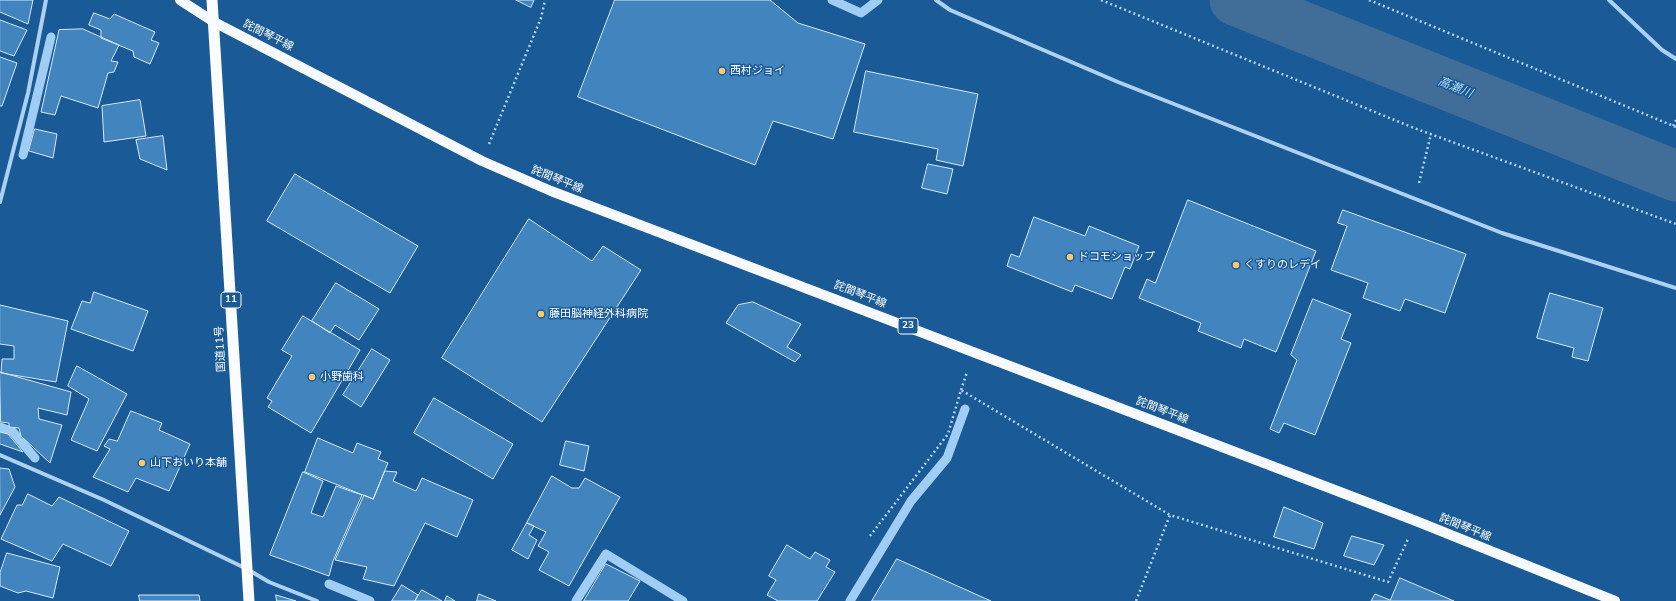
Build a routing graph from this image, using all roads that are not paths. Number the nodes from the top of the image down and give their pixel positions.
1 (46, 0) edge
2 (180, 0) edge
3 (212, 0) edge
4 (936, 0) edge
5 (1609, 0) edge
6 (214, 22) junction
7 (1676, 59) edge
8 (0, 202) edge
9 (1676, 288) edge
10 (0, 455) edge
11 (247, 569) junction
12 (249, 601) edge
13 (317, 601) edge
14 (1615, 601) edge

1 - 8 street
2 - 6 main road, 詫間琴平線 / 23
3 - 6 highway, 国道11号 / 11
4 - 9 street
5 - 7 street
6 - 11 highway, 国道11号 / 11
6 - 14 main road, 詫間琴平線 / 23
10 - 11 street
11 - 12 highway, 国道11号 / 11
11 - 13 street

